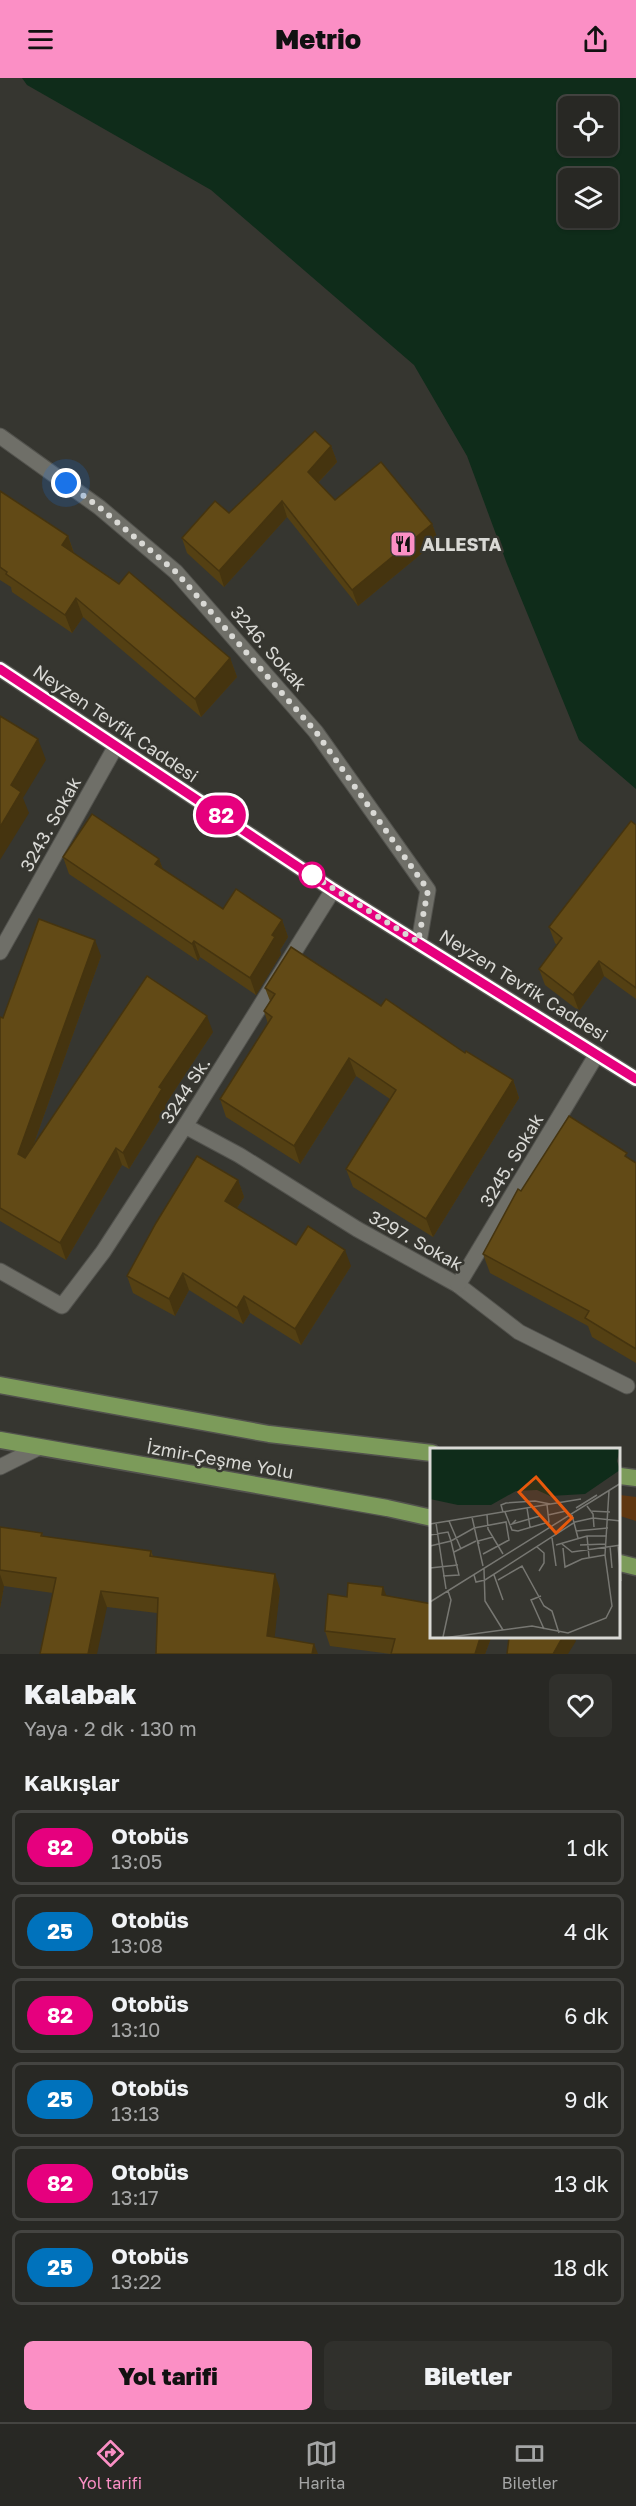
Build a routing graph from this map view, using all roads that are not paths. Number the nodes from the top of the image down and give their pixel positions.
1 (0, 436) edge
2 (0, 669) edge
3 (116, 746) junction
4 (333, 890) junction
5 (418, 942) junction
6 (0, 952) edge
7 (597, 1054) junction
8 (636, 1079) edge
9 (185, 1126) junction
10 (0, 1271) edge
11 (458, 1285) junction
12 (0, 1385) edge
13 (627, 1386) dead end
14 (0, 1440) edge
15 (40, 1447) junction
16 (430, 1453) edge
17 (0, 1467) edge
18 (621, 1476) edge
19 (636, 1478) edge
20 (430, 1518) edge
21 (621, 1563) edge
22 (636, 1567) edge

1 - 5 street, 3246. Sokak
2 - 3 street, Neyzen Tevfik Caddesi
3 - 4 street, Neyzen Tevfik Caddesi
3 - 6 street, 3243. Sokak
4 - 5 street, Neyzen Tevfik Caddesi
4 - 9 street, 3244 Sk.
5 - 7 street, Neyzen Tevfik Caddesi
7 - 8 street, Neyzen Tevfik Caddesi
7 - 11 street, 3245. Sokak
9 - 10 street, 3244 Sk.
9 - 11 street, 3297. Sokak
11 - 13 street, 3297. Sokak
12 - 16 highway, İzmir-Çeşme Yolu
14 - 15 highway, İzmir-Çeşme Yolu
15 - 17 street
15 - 20 highway, İzmir-Çeşme Yolu
18 - 19 highway
21 - 22 highway

